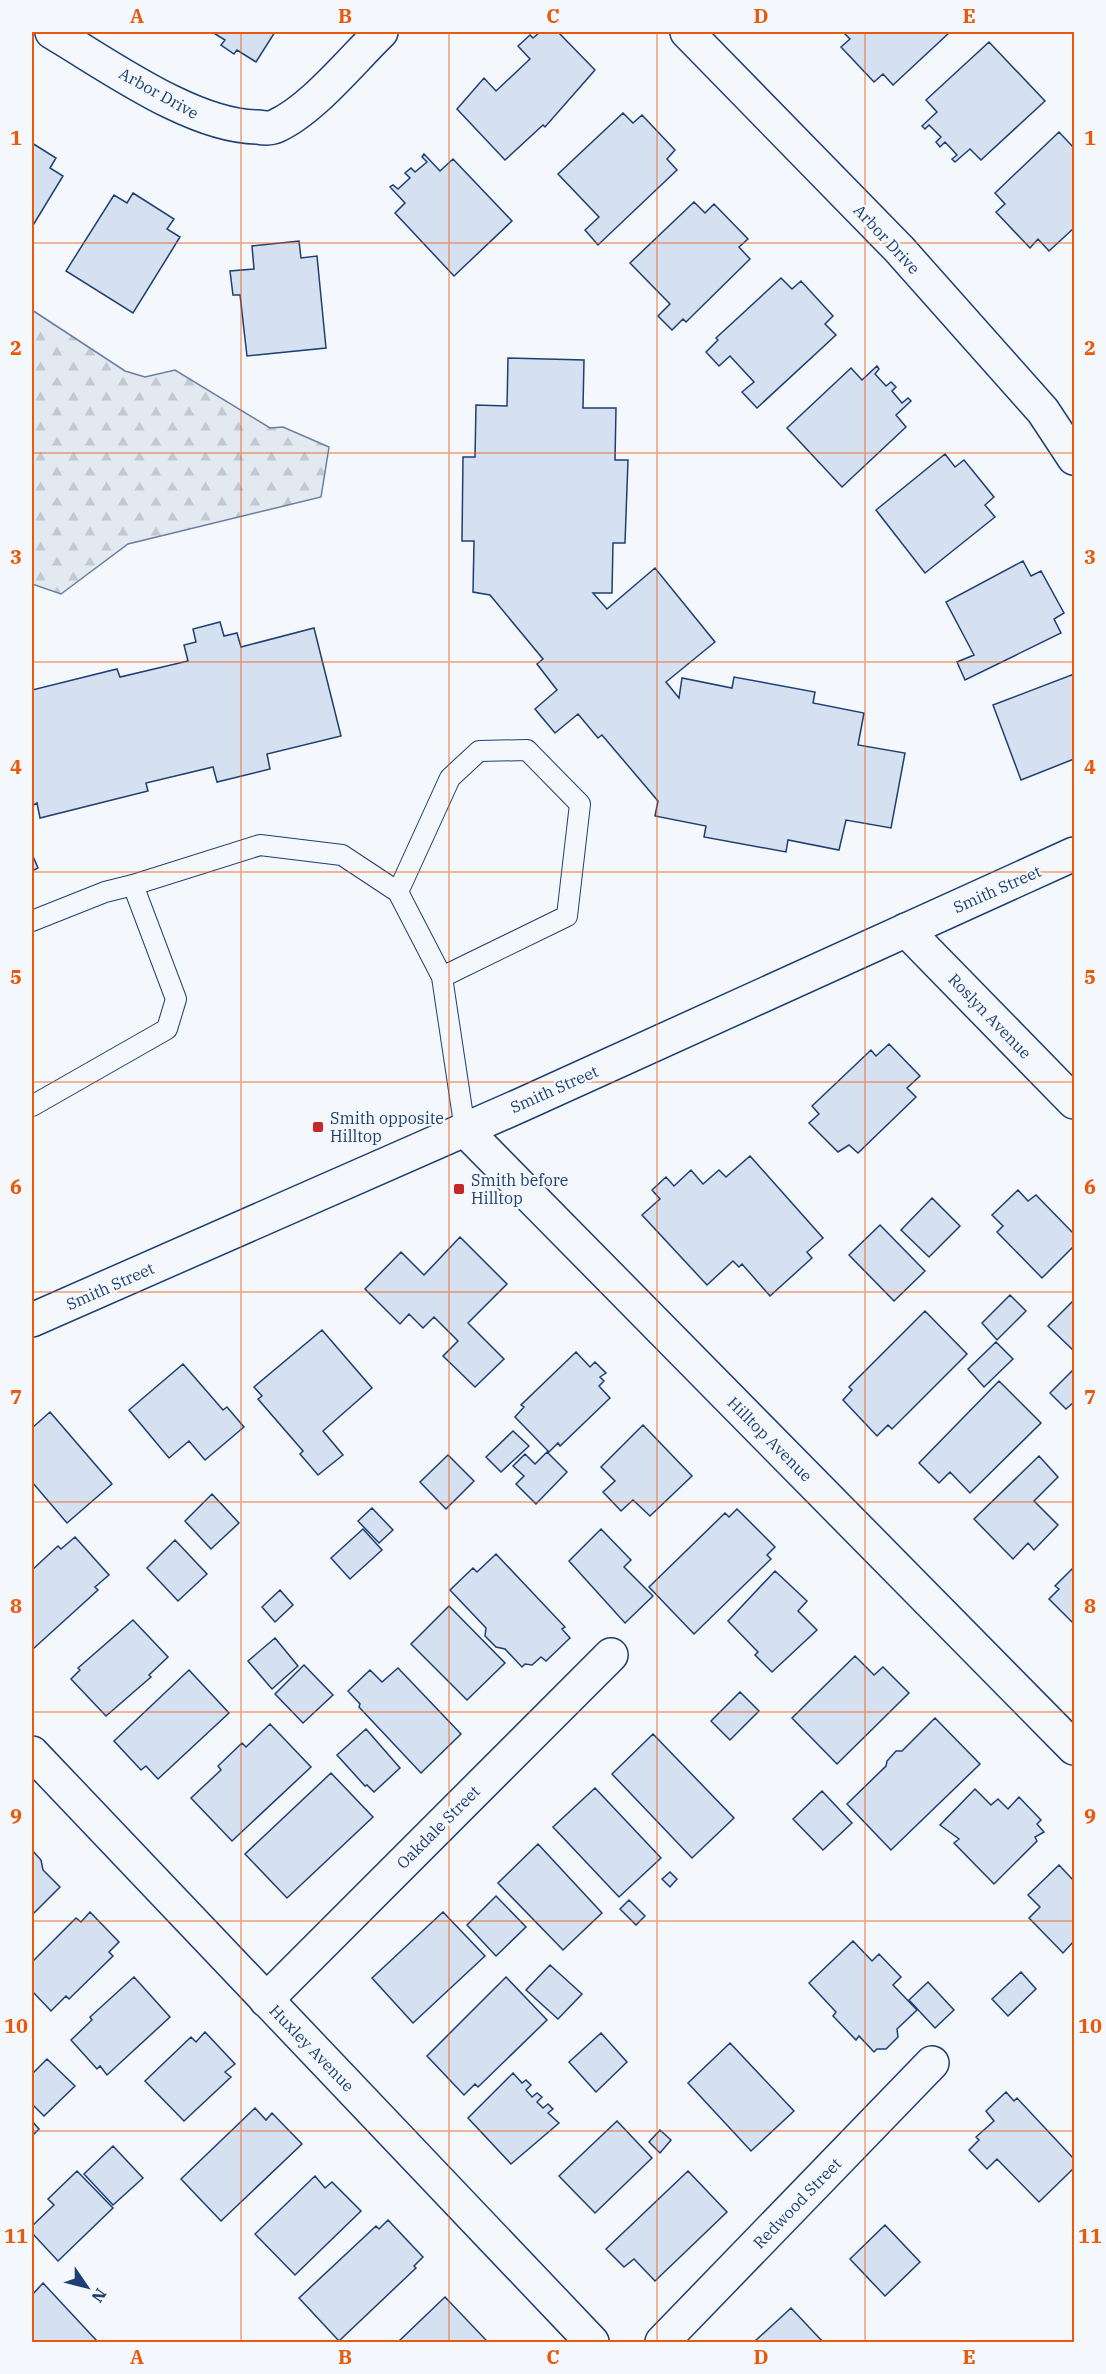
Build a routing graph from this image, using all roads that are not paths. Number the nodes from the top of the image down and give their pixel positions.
1 (52, 32) edge
2 (381, 32) edge
3 (687, 32) edge
4 (1074, 458) edge
5 (1074, 854) edge
6 (133, 885) junction
7 (398, 892) junction
8 (32, 921) edge
9 (906, 930) junction
10 (442, 977) junction
11 (1074, 1101) edge
12 (32, 1106) edge
13 (465, 1130) junction
14 (32, 1320) edge
15 (610, 1655) dead end
16 (1074, 1748) edge
17 (32, 1753) edge
18 (266, 2000) junction
19 (932, 2063) dead end
20 (592, 2343) edge
21 (662, 2343) edge

1 - 2 street, Arbor Drive
3 - 4 street, Arbor Drive
5 - 9 street, Smith Street
6 - 7 lane
6 - 8 lane
6 - 12 lane
7 - 10 lane
7 - 10 lane
9 - 11 street, Roslyn Avenue
9 - 13 street, Smith Street
10 - 13 lane
13 - 14 street, Smith Street
13 - 16 street, Hilltop Avenue
15 - 18 street, Oakdale Street
17 - 18 street, Huxley Avenue
18 - 20 street, Huxley Avenue
19 - 21 street, Redwood Street

